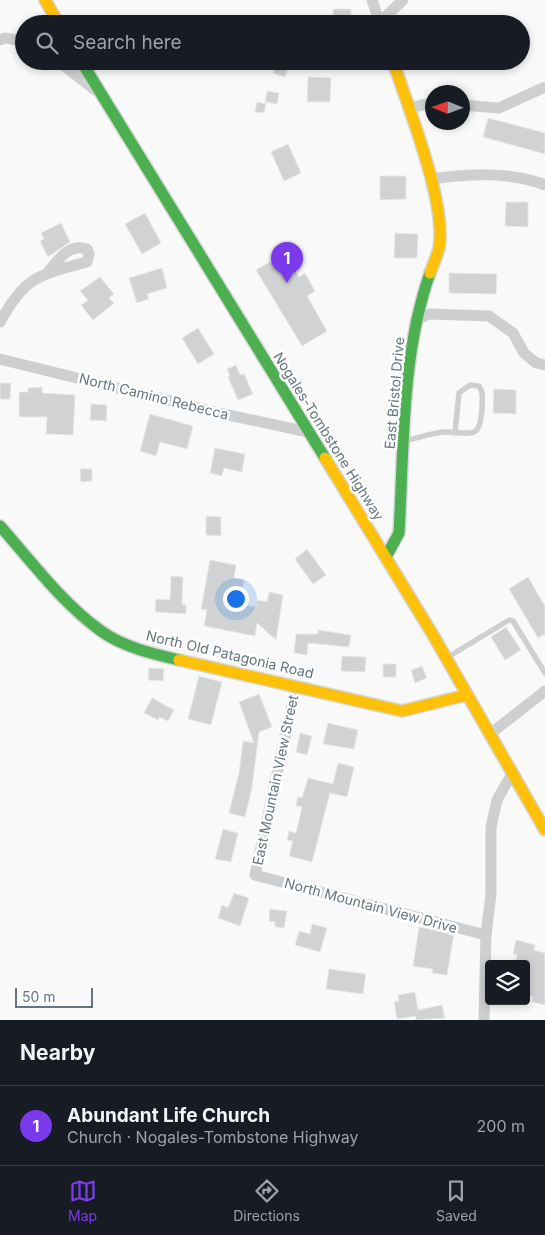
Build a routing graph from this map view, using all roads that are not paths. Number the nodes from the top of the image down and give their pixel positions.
1 (45, 0) edge
2 (372, 0) edge
3 (403, 0) edge
4 (54, 15) edge
5 (377, 15) edge
6 (388, 15) edge
7 (0, 40) edge
8 (15, 40) edge
9 (70, 70) edge
10 (86, 70) edge
11 (396, 70) edge
12 (545, 87) edge
13 (101, 94) junction
14 (425, 105) edge
15 (470, 106) edge
16 (408, 108) junction
17 (431, 179) junction
18 (545, 184) edge
19 (48, 272) dead end
20 (416, 320) junction
21 (0, 322) edge
22 (0, 359) edge
23 (545, 364) edge
24 (308, 432) junction
25 (455, 433) junction
26 (405, 441) junction
27 (0, 526) edge
28 (387, 555) junction
29 (446, 658) junction
30 (545, 660) edge
31 (539, 664) junction
32 (545, 674) edge
33 (296, 686) junction
34 (545, 691) edge
35 (467, 695) junction
36 (490, 734) junction
37 (513, 772) junction
38 (545, 830) edge
39 (255, 875) joint
40 (486, 935) junction
41 (484, 1020) edge

1 - 4 street
2 - 5 street
3 - 6 street
7 - 8 street
9 - 13 street
10 - 13 street, Nogales-Tombstone Highway
11 - 16 street, East Bristol Drive
12 - 15 street
13 - 24 street, Nogales-Tombstone Highway
14 - 16 street
16 - 17 street, East Bristol Drive
17 - 18 street
17 - 20 street, East Bristol Drive
19 - 21 street
20 - 23 street
20 - 26 street, East Bristol Drive
22 - 24 street, North Camino Rebecca
24 - 28 street, Nogales-Tombstone Highway
25 - 25 lane
25 - 26 lane
26 - 28 street, East Bristol Drive
27 - 33 street, North Old Patagonia Road
28 - 29 street, Nogales-Tombstone Highway
29 - 31 lane
29 - 35 street, Nogales-Tombstone Highway
30 - 31 lane
31 - 32 lane
33 - 35 street, North Old Patagonia Road
33 - 39 street, East Mountain View Street
34 - 36 street
35 - 36 street, Nogales-Tombstone Highway
36 - 37 street, Nogales-Tombstone Highway
37 - 38 street, Nogales-Tombstone Highway
37 - 40 street
39 - 40 street, North Mountain View Drive
40 - 41 street

